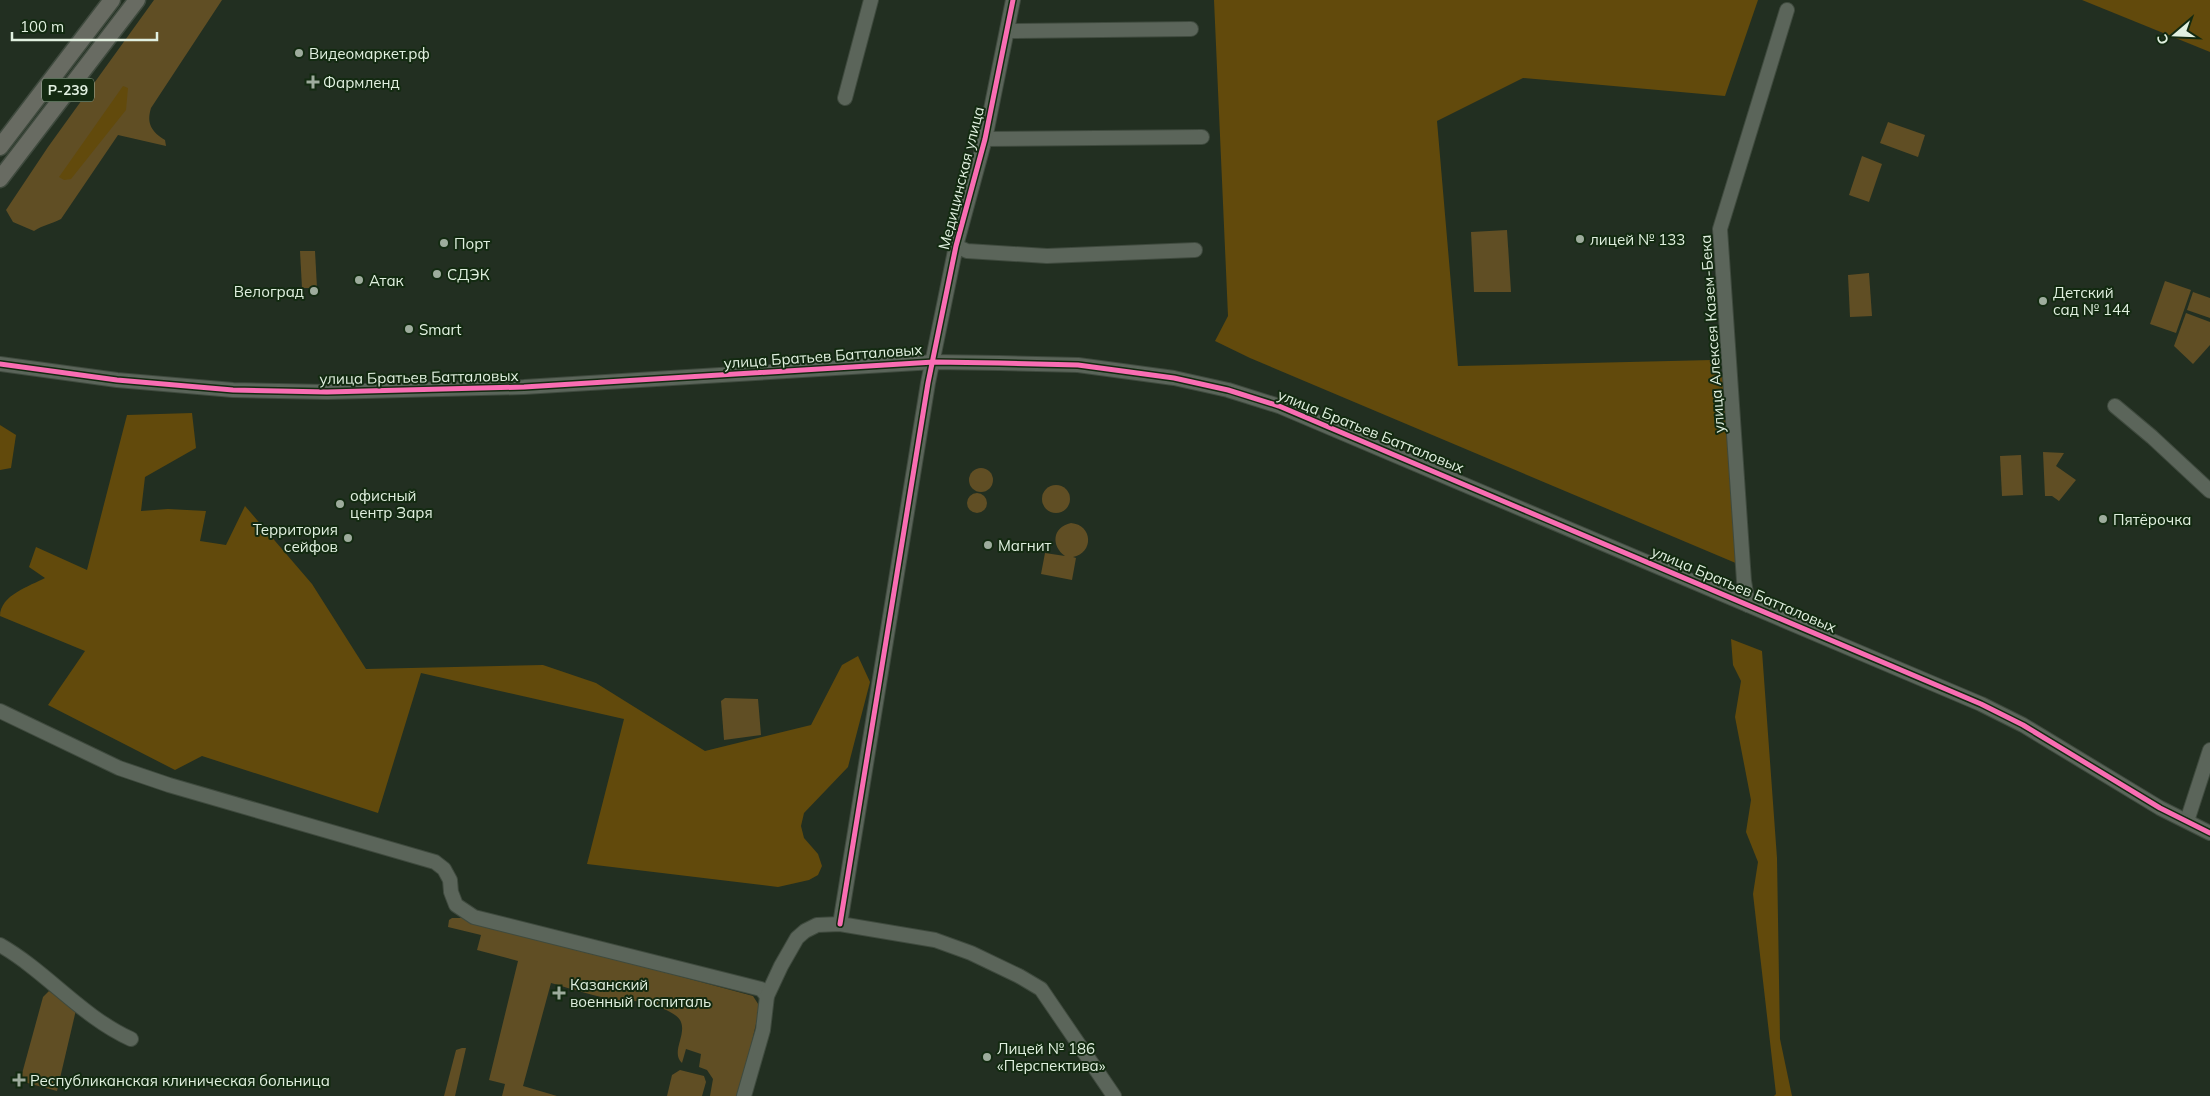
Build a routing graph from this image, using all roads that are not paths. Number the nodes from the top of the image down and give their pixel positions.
1 (112, 0) edge
2 (137, 0) edge
3 (871, 0) edge
4 (1013, 0) edge
5 (1787, 10) dead end
6 (1191, 29) dead end
7 (1007, 31) junction
8 (845, 98) dead end
9 (1202, 136) dead end
10 (985, 139) junction
11 (0, 147) edge
12 (0, 179) edge
13 (956, 246) junction
14 (1195, 250) dead end
15 (934, 362) junction
16 (0, 364) edge
17 (2115, 406) dead end
18 (2210, 492) edge
19 (1748, 604) junction
20 (0, 711) edge
21 (2210, 750) edge
22 (2187, 821) junction
23 (2210, 833) edge
24 (840, 924) junction
25 (0, 945) edge
26 (767, 996) junction
27 (131, 1039) dead end
28 (744, 1096) edge
29 (1114, 1096) edge

1 - 11 main road, Р-239
2 - 12 main road, Р-239
3 - 8 street
4 - 7 street, Медицинская улица
5 - 19 street, улица Алексея Казем-Бека
6 - 7 street
7 - 10 street, Медицинская улица
9 - 10 street
10 - 13 street, Медицинская улица
13 - 14 street
13 - 15 street, Медицинская улица
15 - 16 street, улица Братьев Батталовых
15 - 19 street, улица Братьев Батталовых
15 - 24 street, Медицинская улица
17 - 18 street
19 - 22 street, улица Братьев Батталовых
20 - 26 street
21 - 22 street
22 - 23 street, улица Братьев Батталовых
24 - 26 street
24 - 29 street
25 - 27 street
26 - 28 street

